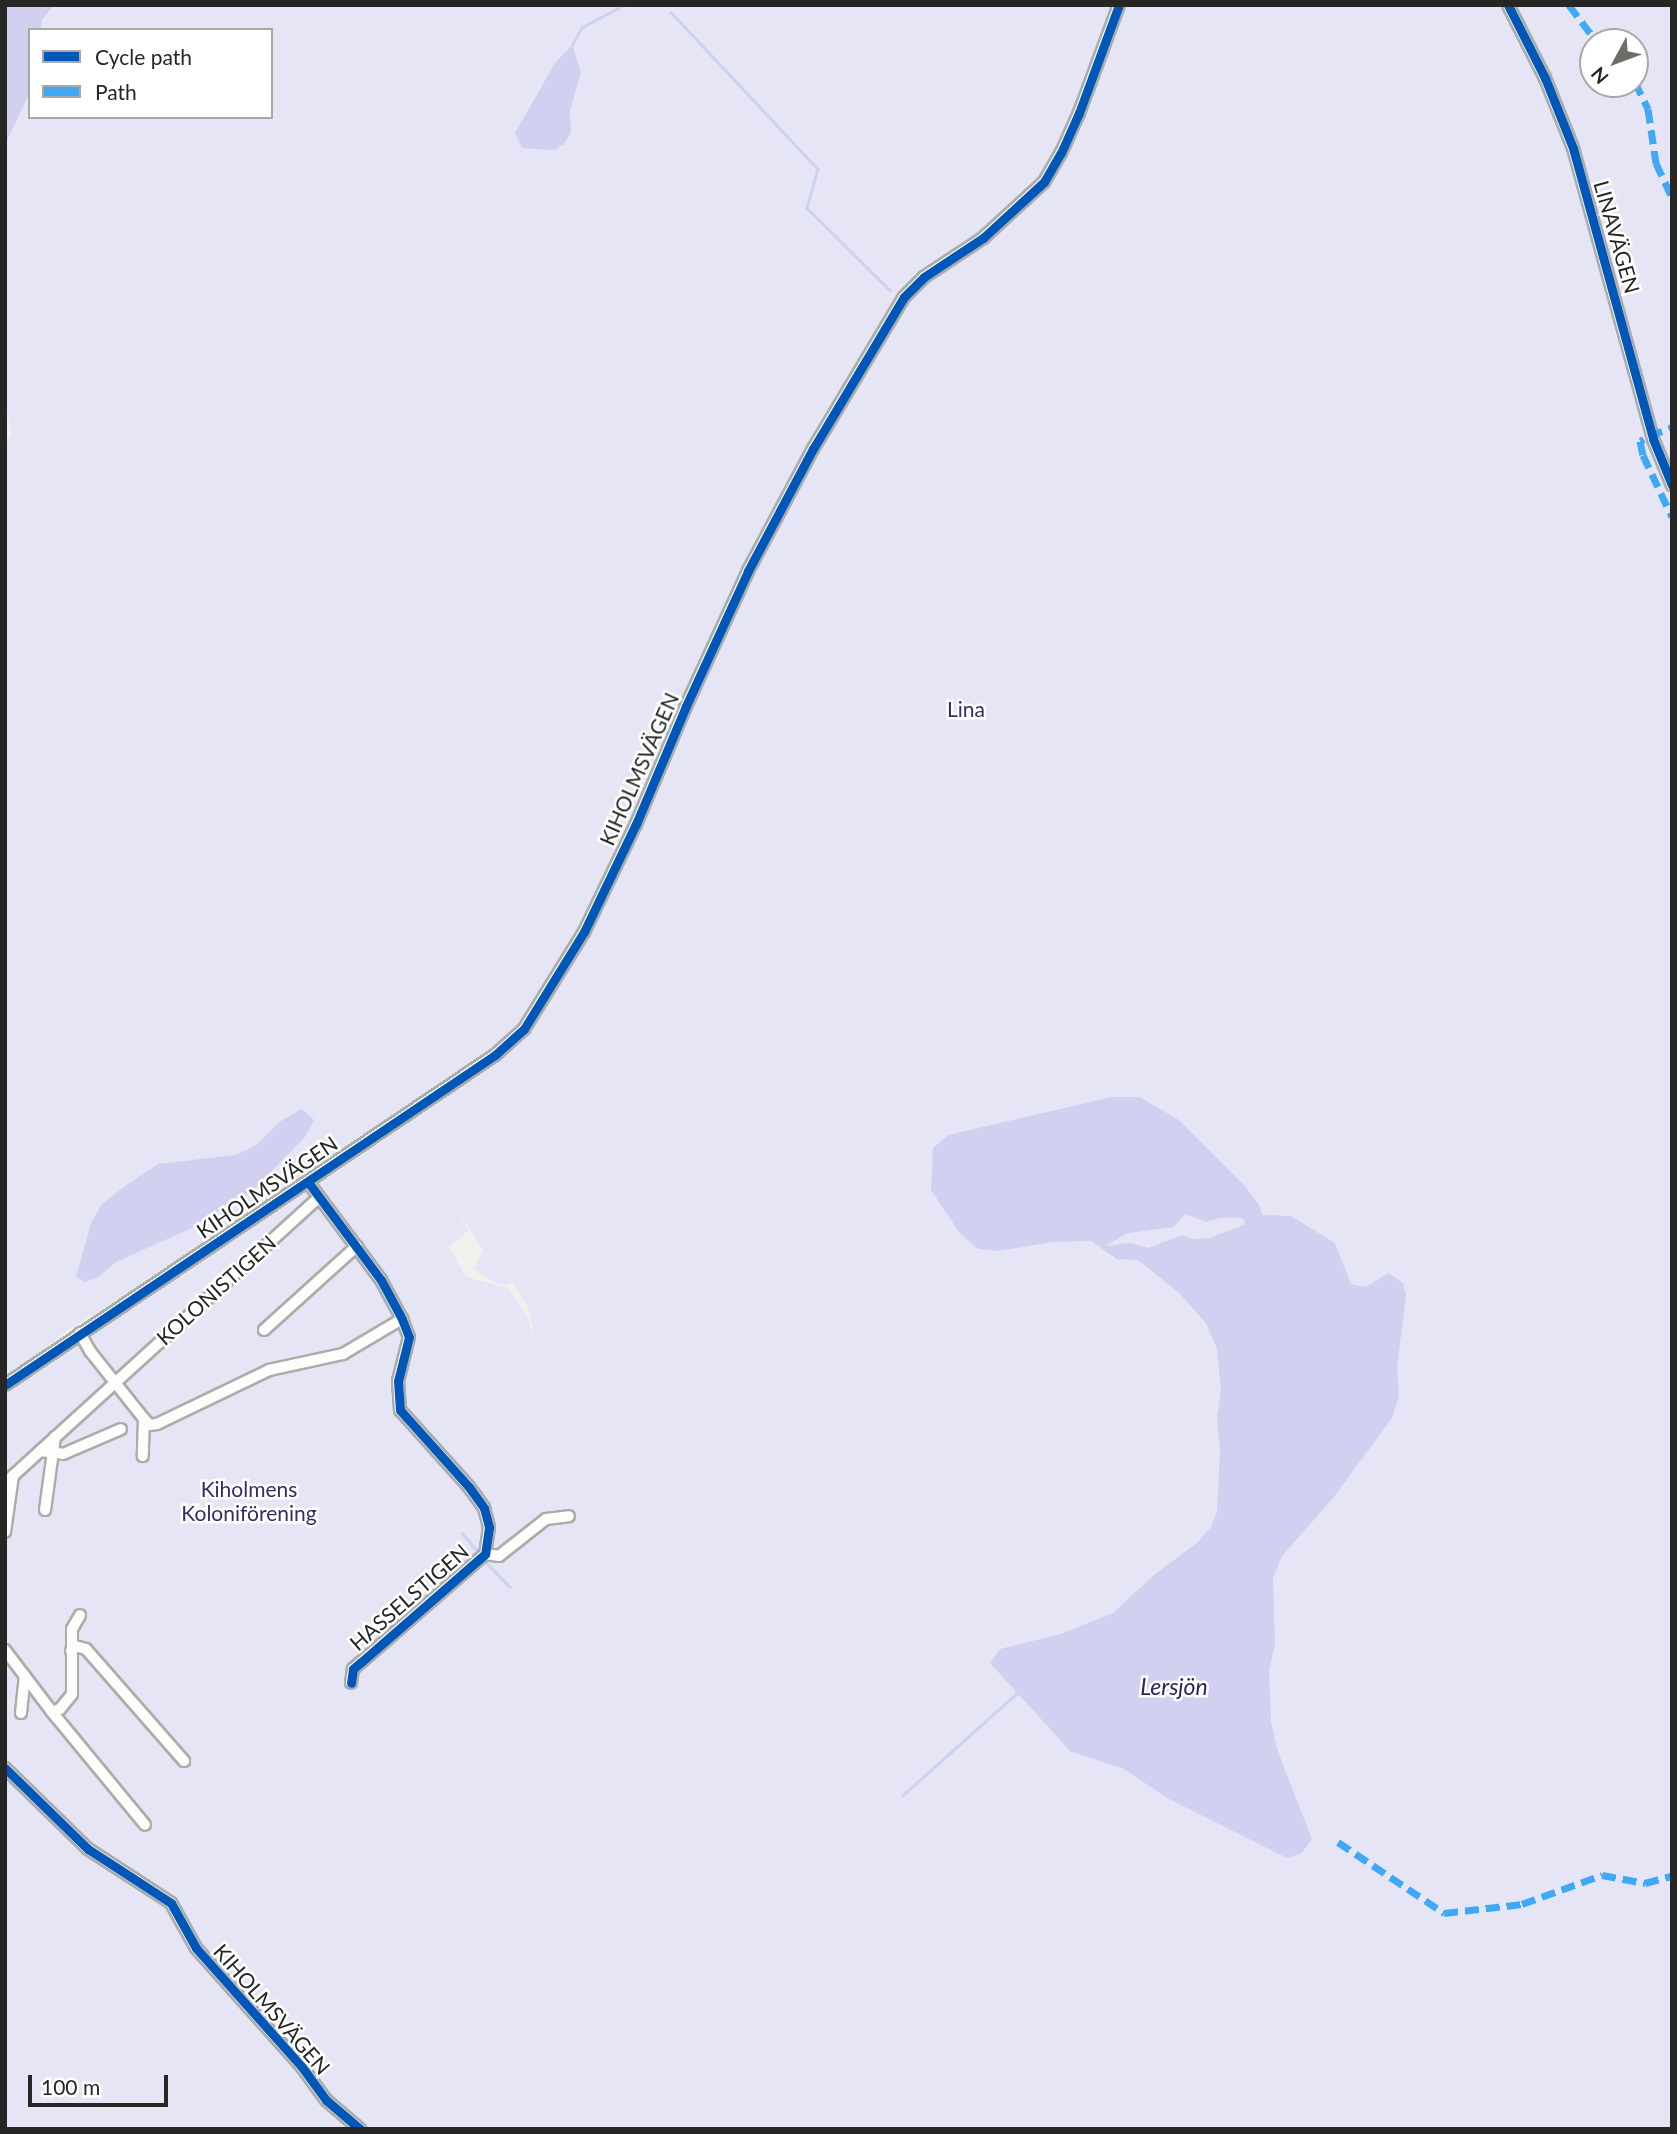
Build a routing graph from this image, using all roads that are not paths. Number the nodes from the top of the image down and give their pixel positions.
1 (1119, 5) edge
2 (1508, 5) edge
3 (1672, 485) edge
4 (308, 1182) junction
5 (317, 1199) junction
6 (357, 1246) junction
7 (402, 1318) junction
8 (264, 1330) dead end
9 (80, 1333) junction
10 (115, 1382) junction
11 (5, 1385) edge
12 (144, 1419) junction
13 (121, 1429) dead end
14 (55, 1437) junction
15 (40, 1451) junction
16 (53, 1455) junction
17 (143, 1456) dead end
18 (9, 1479) edge
19 (45, 1510) dead end
20 (569, 1516) dead end
21 (5, 1532) edge
22 (485, 1553) junction
23 (79, 1615) dead end
24 (5, 1650) edge
25 (71, 1651) junction
26 (26, 1676) junction
27 (351, 1683) dead end
28 (52, 1712) junction
29 (21, 1713) dead end
30 (184, 1762) dead end
31 (5, 1768) edge
32 (145, 1825) dead end
33 (360, 2129) edge

1 - 4 street, KIHOLMSVÄGEN
2 - 3 street, LINAVÄGEN
4 - 5 street, HASSELSTIGEN
4 - 9 street, KIHOLMSVÄGEN
5 - 6 street, HASSELSTIGEN
5 - 10 street, KOLONISTIGEN
6 - 7 street, HASSELSTIGEN
6 - 8 street
7 - 12 street
7 - 22 street, HASSELSTIGEN
9 - 10 street
9 - 11 street, KIHOLMSVÄGEN
10 - 12 street
10 - 14 street, KOLONISTIGEN
12 - 17 street
13 - 16 street
14 - 15 street, KOLONISTIGEN
14 - 16 street
15 - 16 street
15 - 18 street, KOLONISTIGEN
16 - 19 street
18 - 21 street
20 - 22 street, HASSELSTIGEN
22 - 27 street, HASSELSTIGEN
23 - 25 street
24 - 26 street
25 - 28 street
25 - 30 street
26 - 28 street
26 - 29 street
28 - 32 street
31 - 33 street, KIHOLMSVÄGEN

